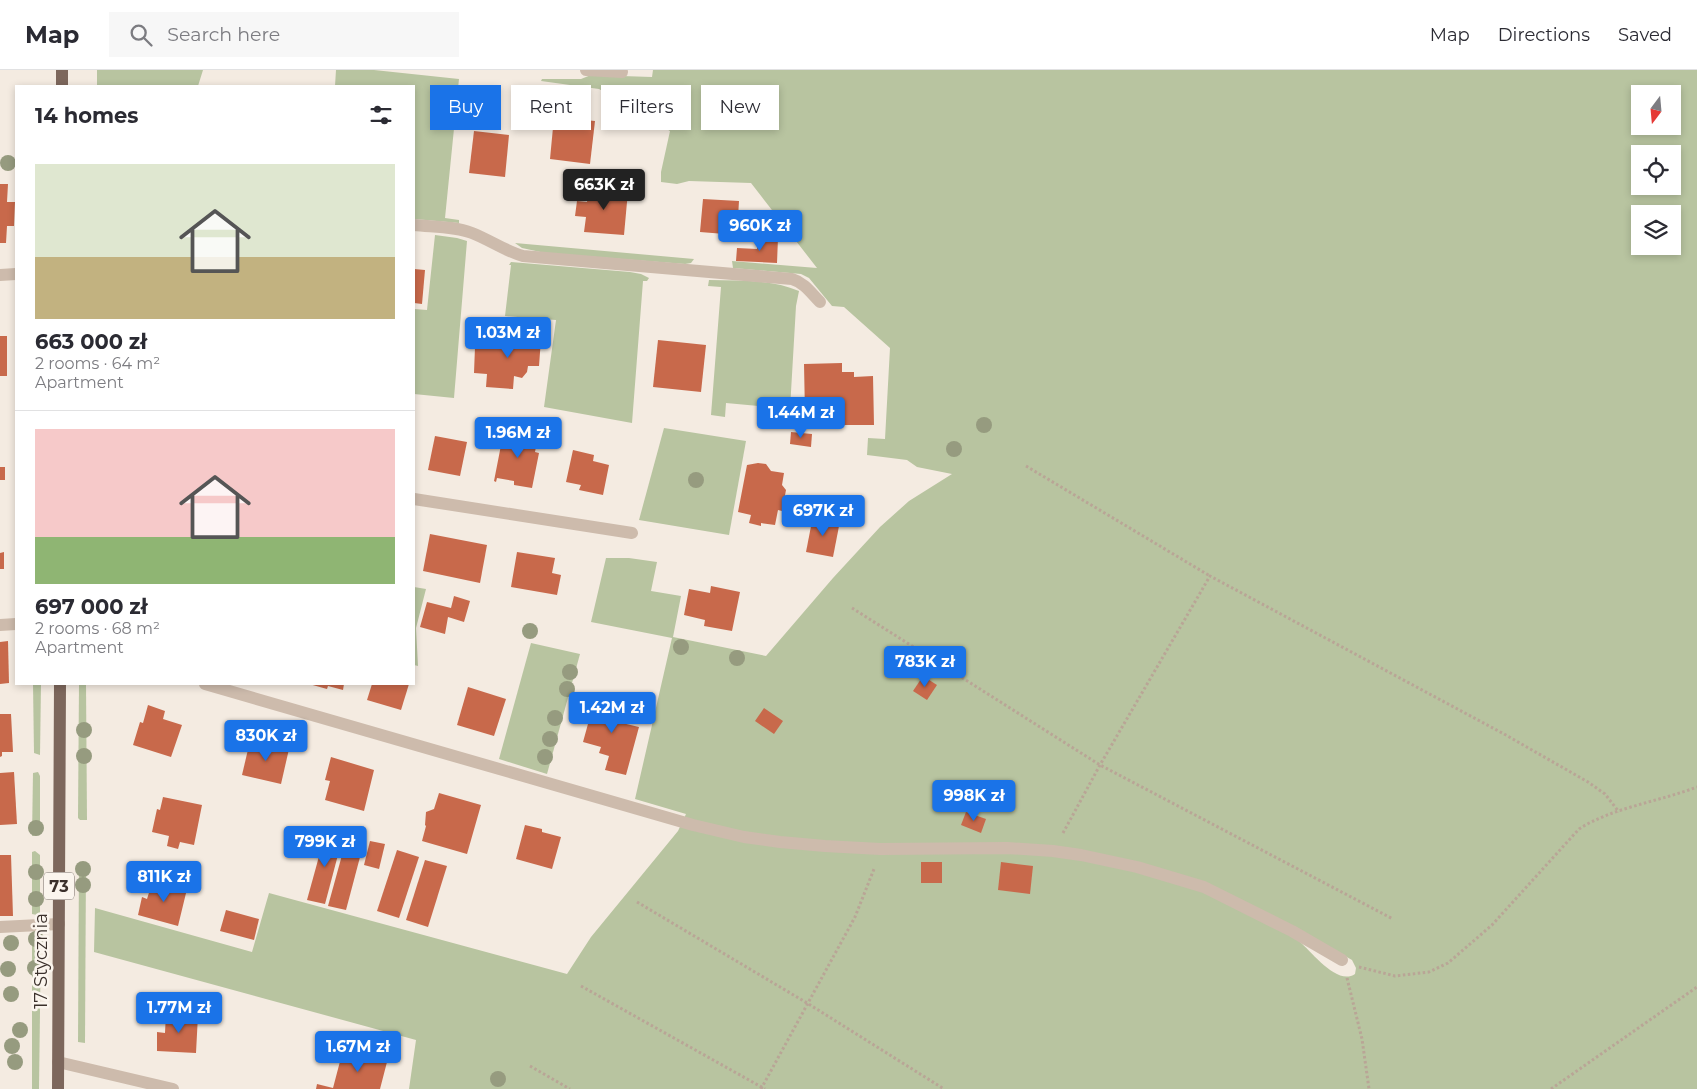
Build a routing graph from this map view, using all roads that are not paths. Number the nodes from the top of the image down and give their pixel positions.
1 (62, 70) edge
2 (586, 70) edge
3 (622, 72) dead end
4 (62, 85) edge
5 (415, 225) edge
6 (15, 274) edge
7 (0, 275) edge
8 (820, 302) dead end
9 (415, 499) edge
10 (632, 533) dead end
11 (15, 624) edge
12 (0, 625) edge
13 (60, 685) edge
14 (208, 685) edge
15 (59, 924) junction
16 (0, 927) edge
17 (1342, 960) road end
18 (58, 1062) junction
19 (58, 1089) edge
20 (173, 1089) edge

1 - 4 main road
2 - 3 street
5 - 8 street
6 - 7 street
9 - 10 street
11 - 12 street
13 - 15 main road, 17 Stycznia / 73
14 - 17 street
15 - 16 street
15 - 18 main road, 17 Stycznia / 73
18 - 19 main road, 17 Stycznia / 73
18 - 20 street

